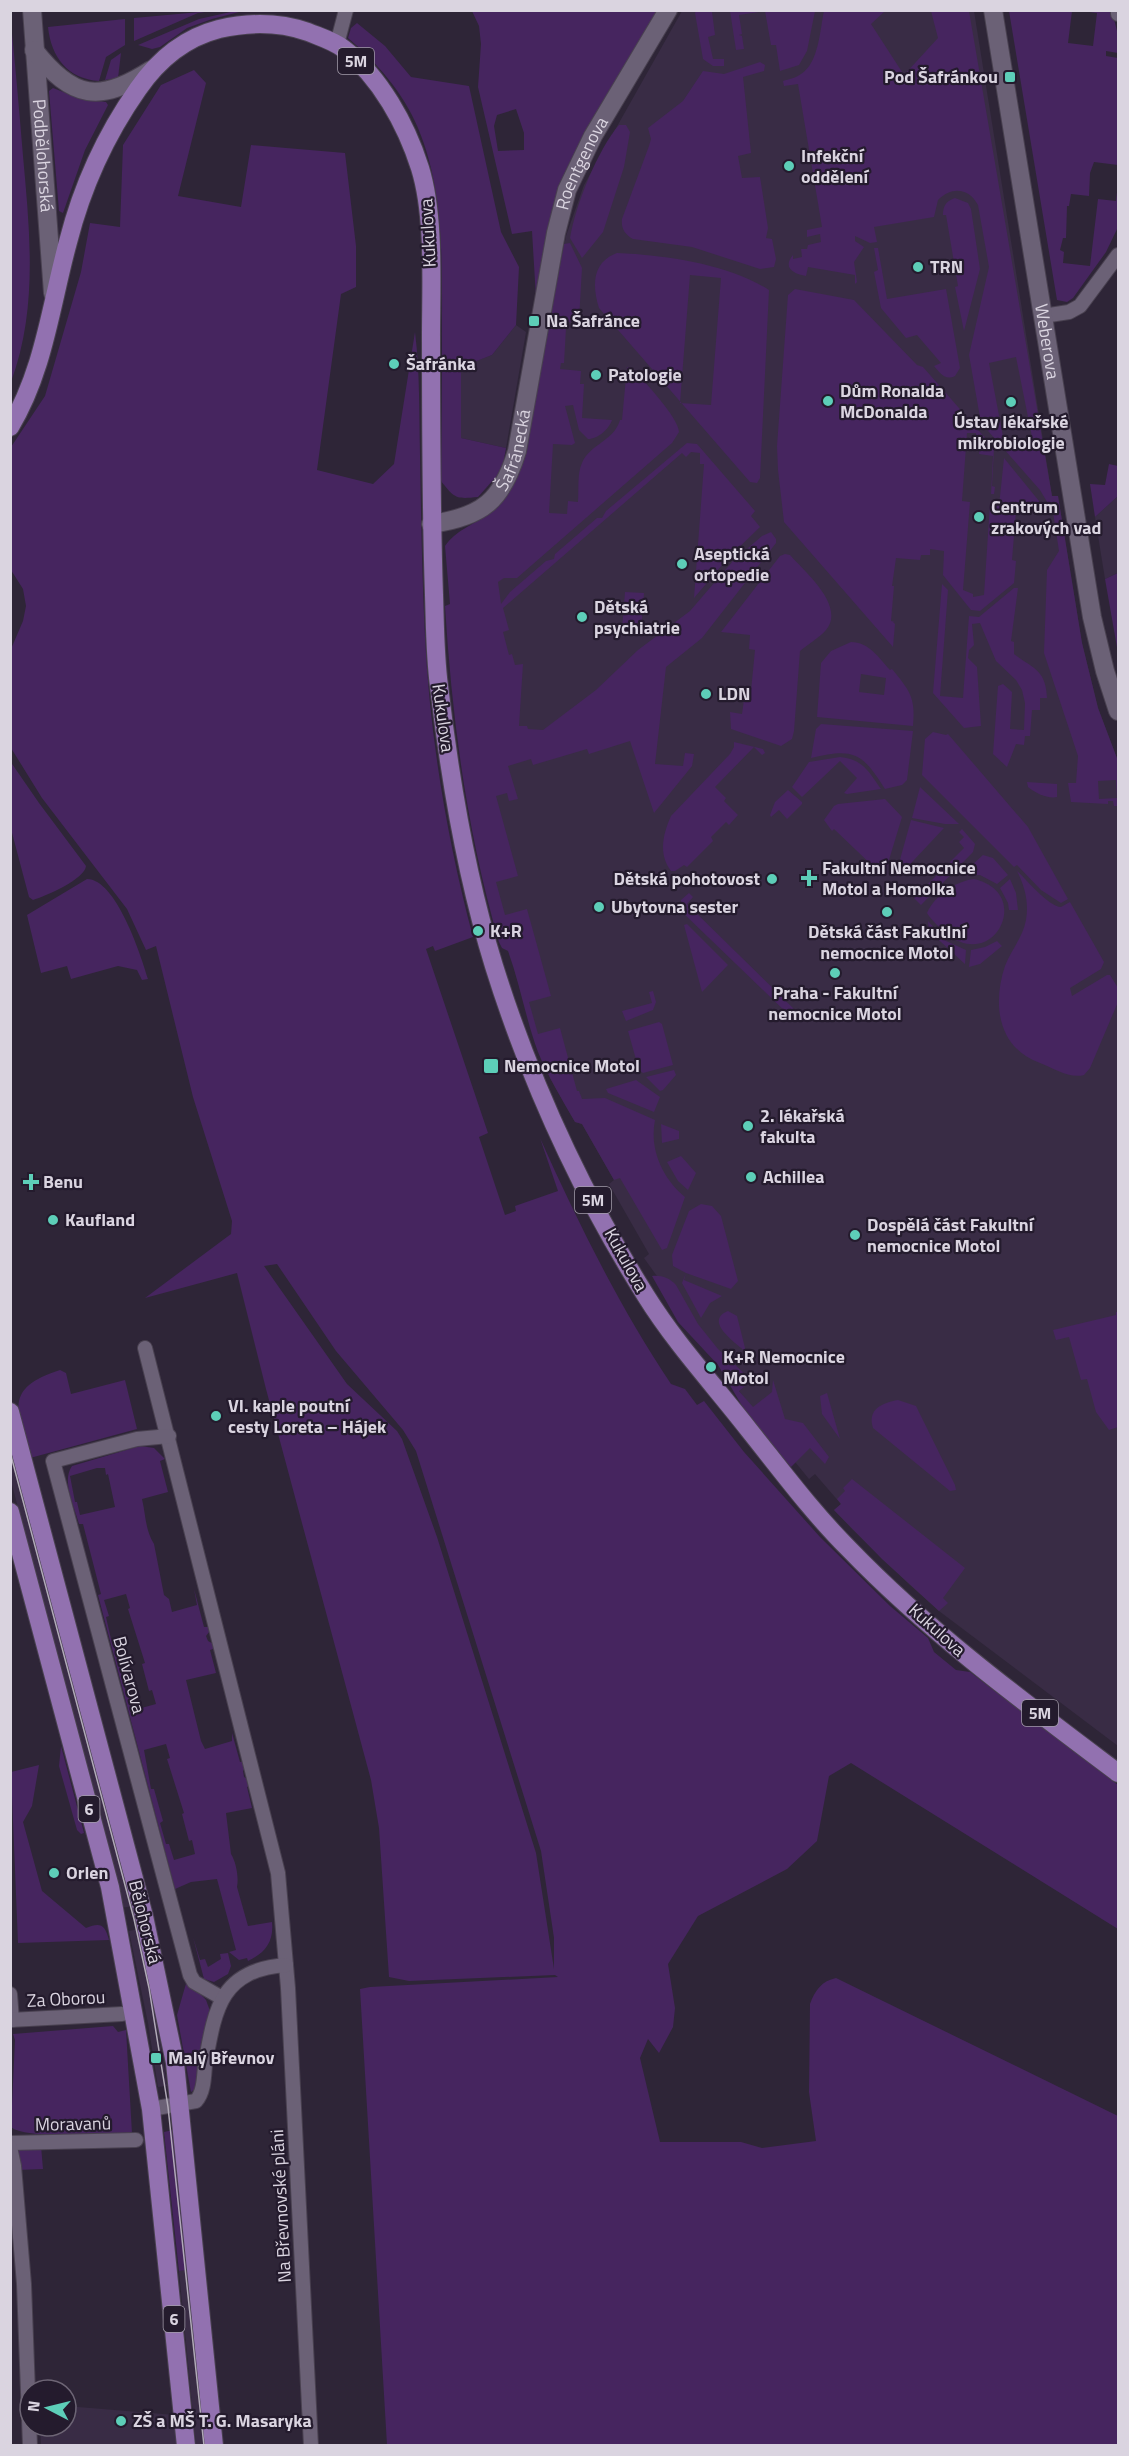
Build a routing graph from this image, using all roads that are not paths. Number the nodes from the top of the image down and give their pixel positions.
1 (32, 10) edge
2 (346, 10) edge
3 (668, 10) edge
4 (993, 10) edge
5 (337, 44) junction
6 (34, 50) junction
7 (151, 70) junction
8 (1119, 255) edge
9 (53, 301) junction
10 (1043, 316) junction
11 (538, 331) joint
12 (10, 427) edge
13 (431, 524) junction
14 (1119, 711) edge
15 (145, 1348) dead end
16 (10, 1412) edge
17 (170, 1436) junction
18 (10, 1512) edge
19 (1119, 1773) edge
20 (286, 1965) junction
21 (10, 1994) edge
22 (222, 1998) junction
23 (123, 2014) dead end
24 (11, 2020) edge
25 (179, 2106) junction
26 (151, 2109) junction
27 (136, 2140) dead end
28 (10, 2145) edge
29 (30, 2445) edge
30 (186, 2445) edge
31 (214, 2445) edge
32 (311, 2445) edge

1 - 6 street, Podbělohorská
2 - 5 street
3 - 11 street, Roentgenova
4 - 10 street, Weberova
5 - 7 main road, Kukulova / 5M
5 - 13 main road, Kukulova / 5M
6 - 7 street
6 - 9 street, Podbělohorská
7 - 9 main road, Kukulova / 5M
8 - 10 street
9 - 12 main road, Kukulova / 5M
10 - 14 street, Weberova
11 - 13 street, Šafránecká
13 - 19 main road, Kukulova / 5M
15 - 17 street
16 - 25 main road, Bělohorská / 6
17 - 20 street
17 - 22 street, Bolívarova
18 - 26 main road, Bělohorská / 6
20 - 22 street
20 - 32 street, Na Břevnovské pláni
21 - 24 street
22 - 25 street
23 - 24 street, Za Oborou
25 - 26 street
25 - 31 main road, Bělohorská / 6
26 - 30 main road, Bělohorská / 6
27 - 28 street, Moravanů
28 - 29 street

